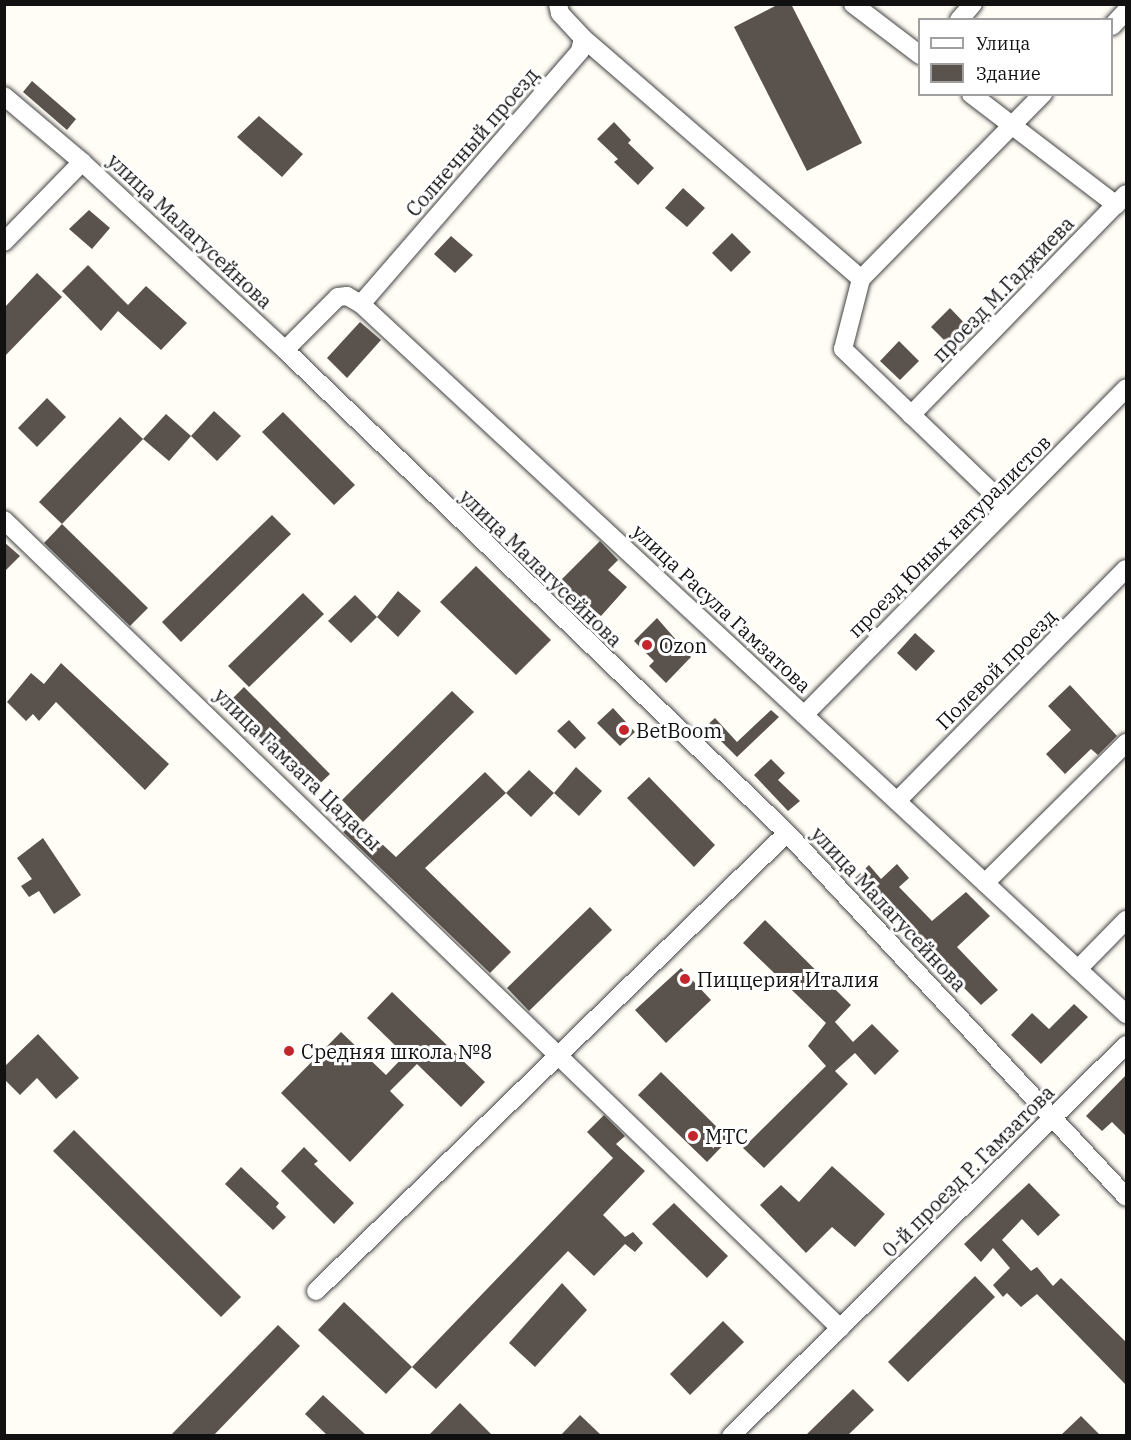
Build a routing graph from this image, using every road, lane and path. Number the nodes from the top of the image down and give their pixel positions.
1 (853, 4) edge
2 (973, 4) edge
3 (557, 5) edge
4 (1126, 10) edge
5 (961, 18) edge
6 (1113, 25) edge
7 (583, 38) junction
8 (918, 53) edge
9 (4, 96) edge
10 (974, 96) edge
11 (1041, 96) edge
12 (1012, 126) junction
13 (82, 162) junction
14 (1121, 200) edge
15 (4, 242) edge
16 (861, 279) junction
17 (361, 304) junction
18 (285, 350) junction
19 (1126, 388) edge
20 (911, 415) junction
21 (1008, 508) junction
22 (4, 520) edge
23 (1126, 569) edge
24 (804, 715) junction
25 (1126, 743) edge
26 (897, 801) junction
27 (787, 833) junction
28 (986, 883) junction
29 (1126, 920) edge
30 (1078, 969) junction
31 (1126, 1014) edge
32 (1126, 1045) edge
33 (557, 1054) junction
34 (1054, 1117) junction
35 (1126, 1196) edge
36 (316, 1291) dead end
37 (840, 1328) junction
38 (731, 1436) edge

1 - 8 street
2 - 5 street
3 - 7 street
4 - 6 street
7 - 16 street
7 - 17 street, Солнечный проезд
9 - 13 street, улица Малагусейнова
10 - 12 street
11 - 12 street
12 - 14 street
12 - 16 street
13 - 15 street
13 - 18 street, улица Малагусейнова
14 - 20 street, проезд М.Гаджиева
16 - 20 street
17 - 18 street
17 - 24 street, улица Расула Гамзатова
18 - 27 street, улица Малагусейнова
19 - 21 street, проезд Юных натуралистов
20 - 21 street
21 - 24 street, проезд Юных натуралистов
22 - 33 street, улица Гамзата Цадасы
23 - 26 street, Полевой проезд
24 - 26 street, улица Расула Гамзатова
25 - 28 street
26 - 28 street, улица Расула Гамзатова
27 - 33 street
27 - 34 street, улица Малагусейнова
28 - 30 street, улица Расула Гамзатова
29 - 30 street
30 - 31 street, улица Расула Гамзатова
32 - 34 street, 0-й проезд Р. Гамзатова
33 - 36 street
33 - 37 street, улица Гамзата Цадасы
34 - 35 street, улица Малагусейнова
34 - 37 street, 0-й проезд Р. Гамзатова
37 - 38 street, 0-й проезд Р. Гамзатова

